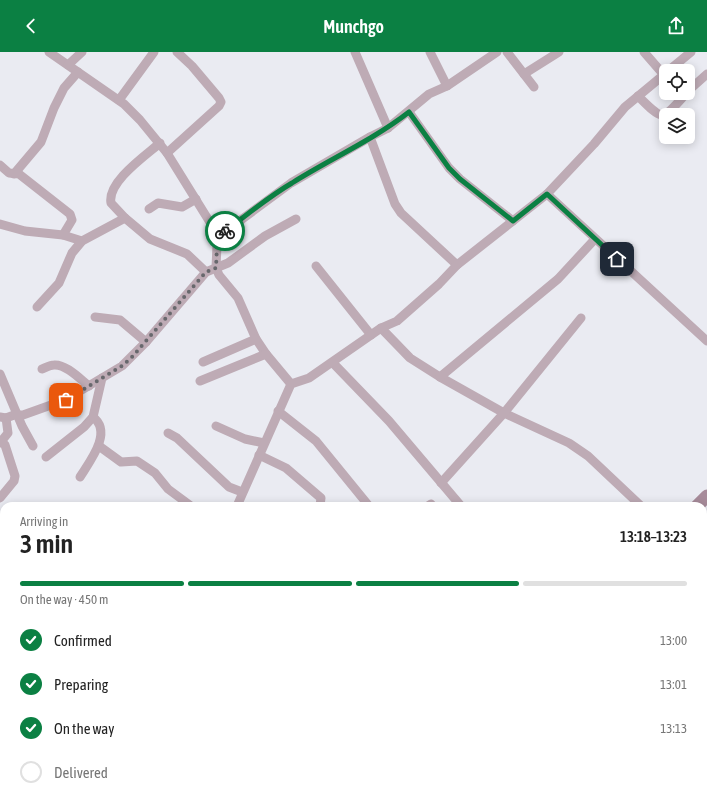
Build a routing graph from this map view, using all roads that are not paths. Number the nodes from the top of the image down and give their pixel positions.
1 (49, 52) edge
2 (82, 52) edge
3 (154, 52) edge
4 (177, 52) edge
5 (355, 52) edge
6 (430, 52) edge
7 (497, 52) edge
8 (507, 52) edge
9 (559, 52) edge
10 (644, 52) edge
11 (691, 52) edge
12 (677, 64) edge
13 (68, 65) junction
14 (659, 66) edge
15 (78, 72) junction
16 (524, 74) junction
17 (707, 74) edge
18 (659, 79) edge
19 (695, 85) edge
20 (447, 86) junction
21 (534, 87) dead end
22 (638, 96) junction
23 (119, 100) junction
24 (680, 100) edge
25 (409, 112) junction
26 (388, 128) junction
27 (370, 137) junction
28 (160, 143) junction
29 (167, 152) junction
30 (0, 165) edge
31 (14, 174) junction
32 (547, 194) junction
33 (196, 199) junction
34 (149, 208) dead end
35 (125, 218) junction
36 (296, 219) dead end
37 (513, 221) junction
38 (0, 224) edge
39 (63, 235) junction
40 (215, 239) junction
41 (595, 239) junction
42 (82, 241) junction
43 (457, 265) junction
44 (316, 266) dead end
45 (216, 268) junction
46 (206, 272) junction
47 (37, 307) dead end
48 (95, 317) dead end
49 (581, 318) dead end
50 (381, 328) junction
51 (371, 335) junction
52 (256, 339) junction
53 (707, 341) edge
54 (146, 342) junction
55 (266, 354) junction
56 (204, 362) dead end
57 (332, 363) junction
58 (42, 369) dead end
59 (0, 374) edge
60 (440, 377) junction
61 (102, 378) junction
62 (200, 381) dead end
63 (291, 384) junction
64 (89, 386) junction
65 (278, 411) junction
66 (504, 413) junction
67 (18, 415) junction
68 (93, 417) junction
69 (3, 418) edge
70 (216, 426) dead end
71 (168, 433) dead end
72 (1, 442) edge
73 (264, 443) junction
74 (33, 446) dead end
75 (99, 446) junction
76 (259, 455) junction
77 (46, 457) dead end
78 (80, 477) dead end
79 (441, 483) junction
80 (242, 492) junction
81 (0, 498) edge
82 (186, 502) edge
83 (238, 502) edge
84 (320, 502) edge
85 (366, 502) edge
86 (458, 502) edge
87 (637, 502) edge

1 - 13 street
2 - 13 street
3 - 23 street
4 - 29 street
5 - 26 street
6 - 20 street
7 - 20 street
8 - 16 street
9 - 16 street
10 - 14 street
11 - 12 street
13 - 15 street
15 - 23 street
15 - 31 street
16 - 21 street
17 - 19 street
18 - 22 street
20 - 25 street
22 - 24 street
22 - 32 street
23 - 28 street
25 - 26 street
25 - 37 street
26 - 27 street
27 - 40 street
27 - 43 street
28 - 29 street
28 - 35 street
29 - 33 street
30 - 31 street
31 - 39 street
32 - 37 street
32 - 41 street
33 - 34 street
33 - 40 street
35 - 42 street
35 - 46 street
36 - 45 street
37 - 43 street
38 - 39 street
39 - 42 street
40 - 45 street
41 - 53 street
41 - 60 street
42 - 47 street
43 - 50 street
44 - 51 street
45 - 46 street
45 - 52 street
46 - 54 street
48 - 54 street
49 - 66 street
50 - 51 street
50 - 60 street
51 - 57 street
52 - 55 street
52 - 56 street
54 - 61 street
55 - 62 street
55 - 63 street
57 - 63 street
57 - 79 street
58 - 64 street
59 - 67 street
60 - 66 street
61 - 64 street
61 - 68 street
63 - 65 street
64 - 67 street
65 - 73 street
65 - 85 street
66 - 79 street
66 - 87 street
67 - 69 street
67 - 74 street
68 - 75 street
68 - 77 street
69 - 72 street
70 - 73 street
71 - 80 street
72 - 81 street
73 - 76 street
75 - 78 street
75 - 82 street
76 - 80 street
76 - 84 street
79 - 86 street
80 - 83 street

